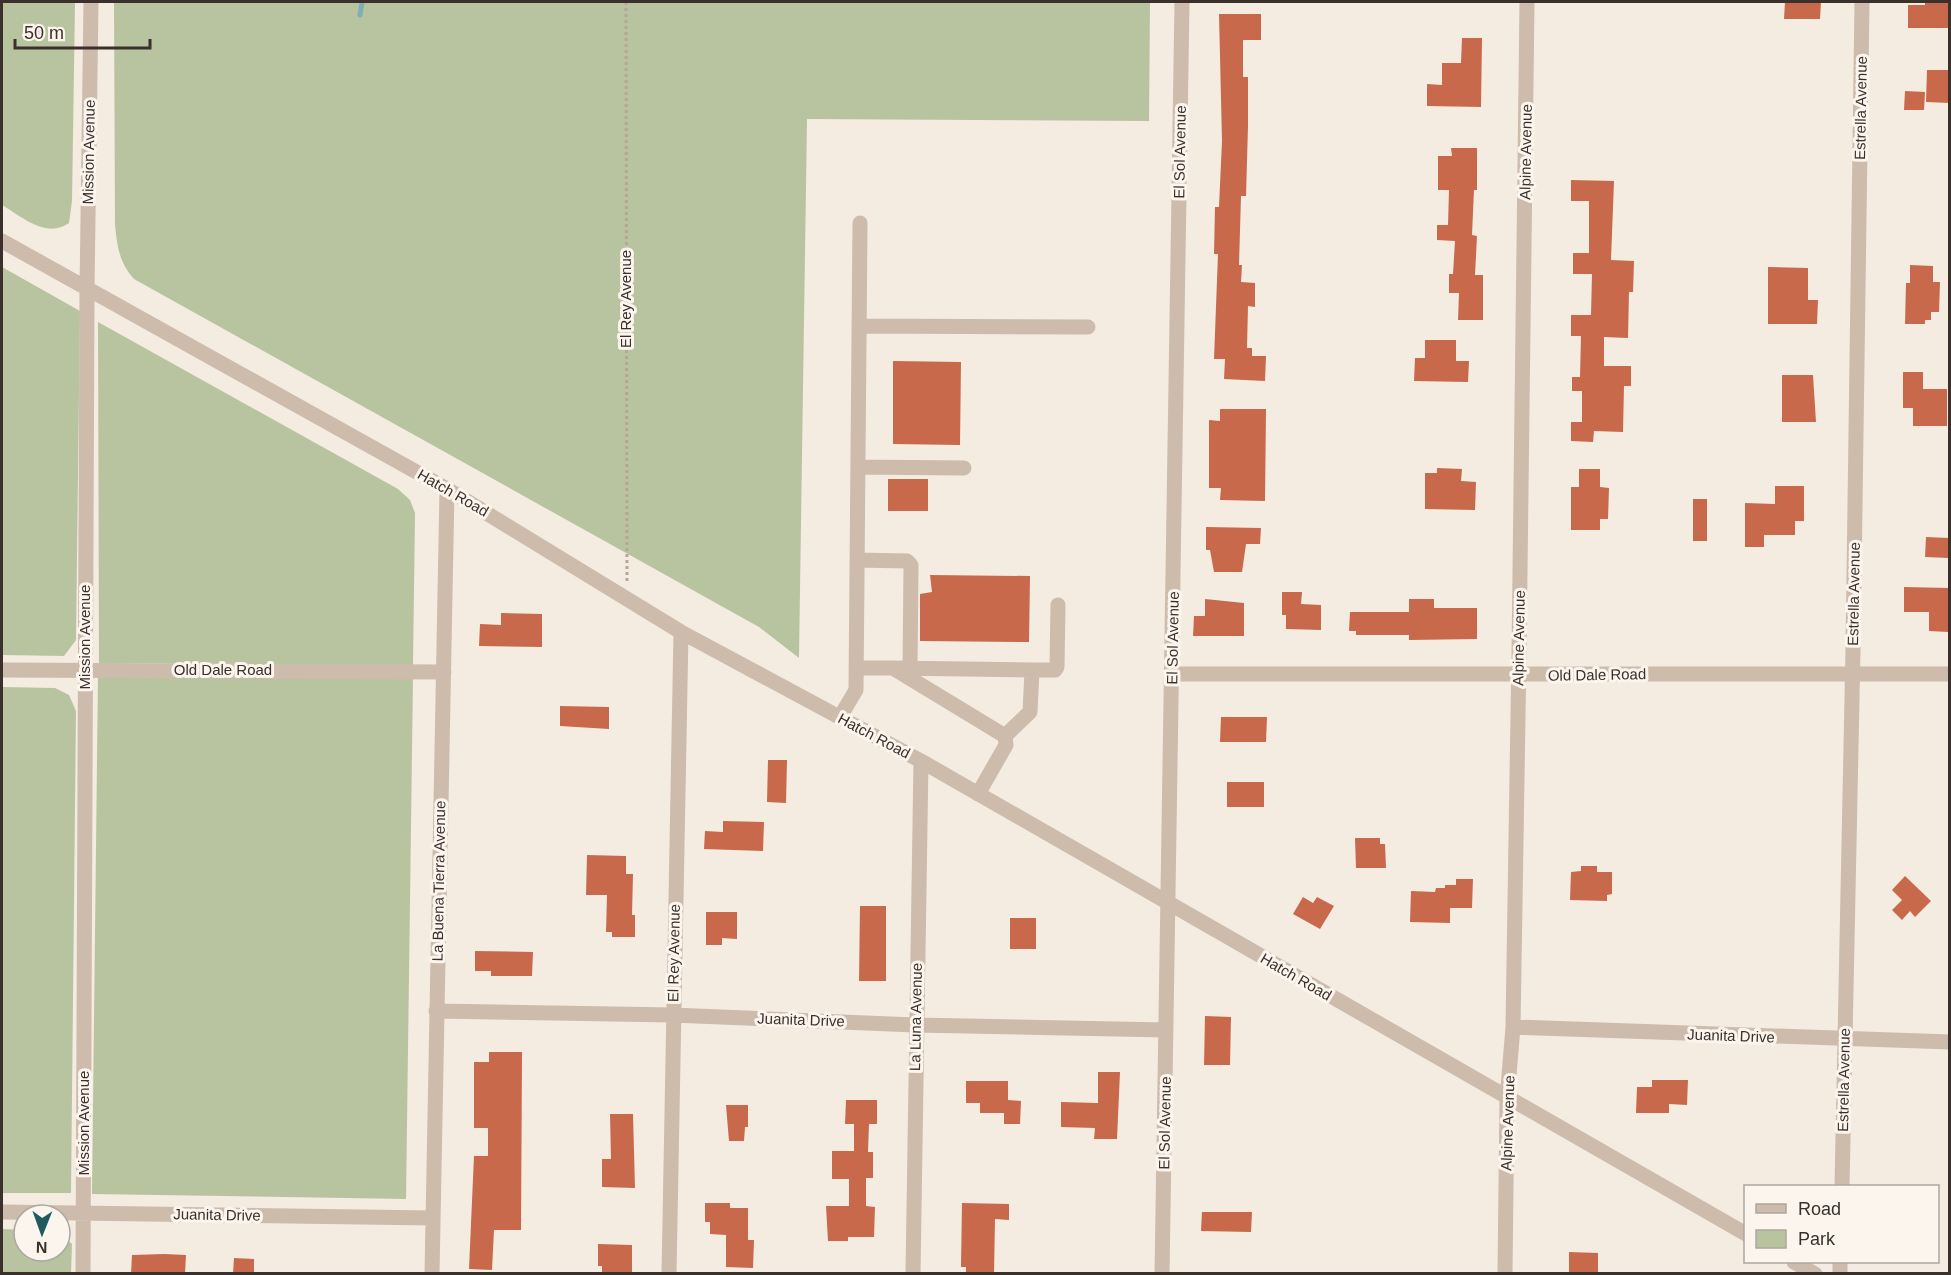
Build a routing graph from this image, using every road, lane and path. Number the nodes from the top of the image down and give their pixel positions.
1 (91, 2) edge
2 (626, 2) edge
3 (1182, 2) edge
4 (1527, 2) edge
5 (1862, 2) edge
6 (860, 223) dead end
7 (2, 241) edge
8 (87, 290) junction
9 (859, 326) junction
10 (1088, 327) dead end
11 (858, 467) junction
12 (964, 468) dead end
13 (447, 489) junction
14 (857, 560) junction
15 (627, 597) junction
16 (1058, 605) dead end
17 (681, 632) junction
18 (856, 668) junction
19 (893, 668) junction
20 (910, 669) junction
21 (2, 670) edge
22 (85, 670) junction
23 (1032, 670) junction
24 (444, 672) junction
25 (1853, 672) junction
26 (1173, 674) junction
27 (1950, 674) edge
28 (1519, 676) junction
29 (840, 717) junction
30 (1005, 736) junction
31 (921, 761) junction
32 (978, 794) junction
33 (1168, 903) junction
34 (436, 1011) junction
35 (672, 1015) junction
36 (915, 1025) junction
37 (1513, 1027) junction
38 (1166, 1030) junction
39 (1845, 1040) junction
40 (1950, 1042) edge
41 (1507, 1099) junction
42 (1842, 1185) edge
43 (2, 1212) edge
44 (84, 1213) junction
45 (433, 1218) junction
46 (1744, 1233) edge
47 (1796, 1263) edge
48 (84, 1274) edge
49 (432, 1274) edge
50 (669, 1274) edge
51 (913, 1274) edge
52 (1162, 1274) edge
53 (1506, 1274) edge
54 (1815, 1274) edge

1 - 8 street, Mission Avenue
2 - 15 path, El Rey Avenue
3 - 26 street, El Sol Avenue
4 - 28 street, Alpine Avenue
5 - 25 street, Estrella Avenue
6 - 9 street
7 - 8 street, Hatch Road
8 - 13 street, Hatch Road
8 - 22 street, Mission Avenue
9 - 10 street
9 - 11 street
11 - 12 street
11 - 14 street
13 - 15 street, Hatch Road
13 - 24 street, La Buena Tierra Avenue
14 - 18 street
14 - 20 street
15 - 17 street, Hatch Road
16 - 23 street
17 - 29 street, Hatch Road
17 - 35 street, El Rey Avenue
18 - 19 street
18 - 29 street
19 - 20 street
19 - 30 street
20 - 23 street
21 - 22 street, Old Dale Road
22 - 24 street, Old Dale Road
22 - 44 street, Mission Avenue
23 - 30 street
24 - 34 street, La Buena Tierra Avenue
25 - 27 street, Old Dale Road
25 - 28 street, Old Dale Road
25 - 39 street, Estrella Avenue
26 - 28 street, Old Dale Road
26 - 33 street, El Sol Avenue
28 - 37 street, Alpine Avenue
29 - 31 street, Hatch Road
30 - 32 street
31 - 32 street, Hatch Road
31 - 36 street, La Luna Avenue
32 - 33 street, Hatch Road
33 - 38 street, El Sol Avenue
33 - 41 street, Hatch Road
34 - 35 street, Juanita Drive
34 - 45 street, La Buena Tierra Avenue
35 - 36 street, Juanita Drive
35 - 50 street, El Rey Avenue
36 - 38 street, Juanita Drive
36 - 51 street, La Luna Avenue
37 - 39 street, Juanita Drive
37 - 41 street, Alpine Avenue
38 - 52 street, El Sol Avenue
39 - 40 street, Juanita Drive
39 - 42 street, Estrella Avenue
41 - 46 street, Hatch Road
41 - 53 street, Alpine Avenue
43 - 44 street, Juanita Drive
44 - 45 street, Juanita Drive
44 - 48 street, Mission Avenue
45 - 49 street, La Buena Tierra Avenue
47 - 54 street

